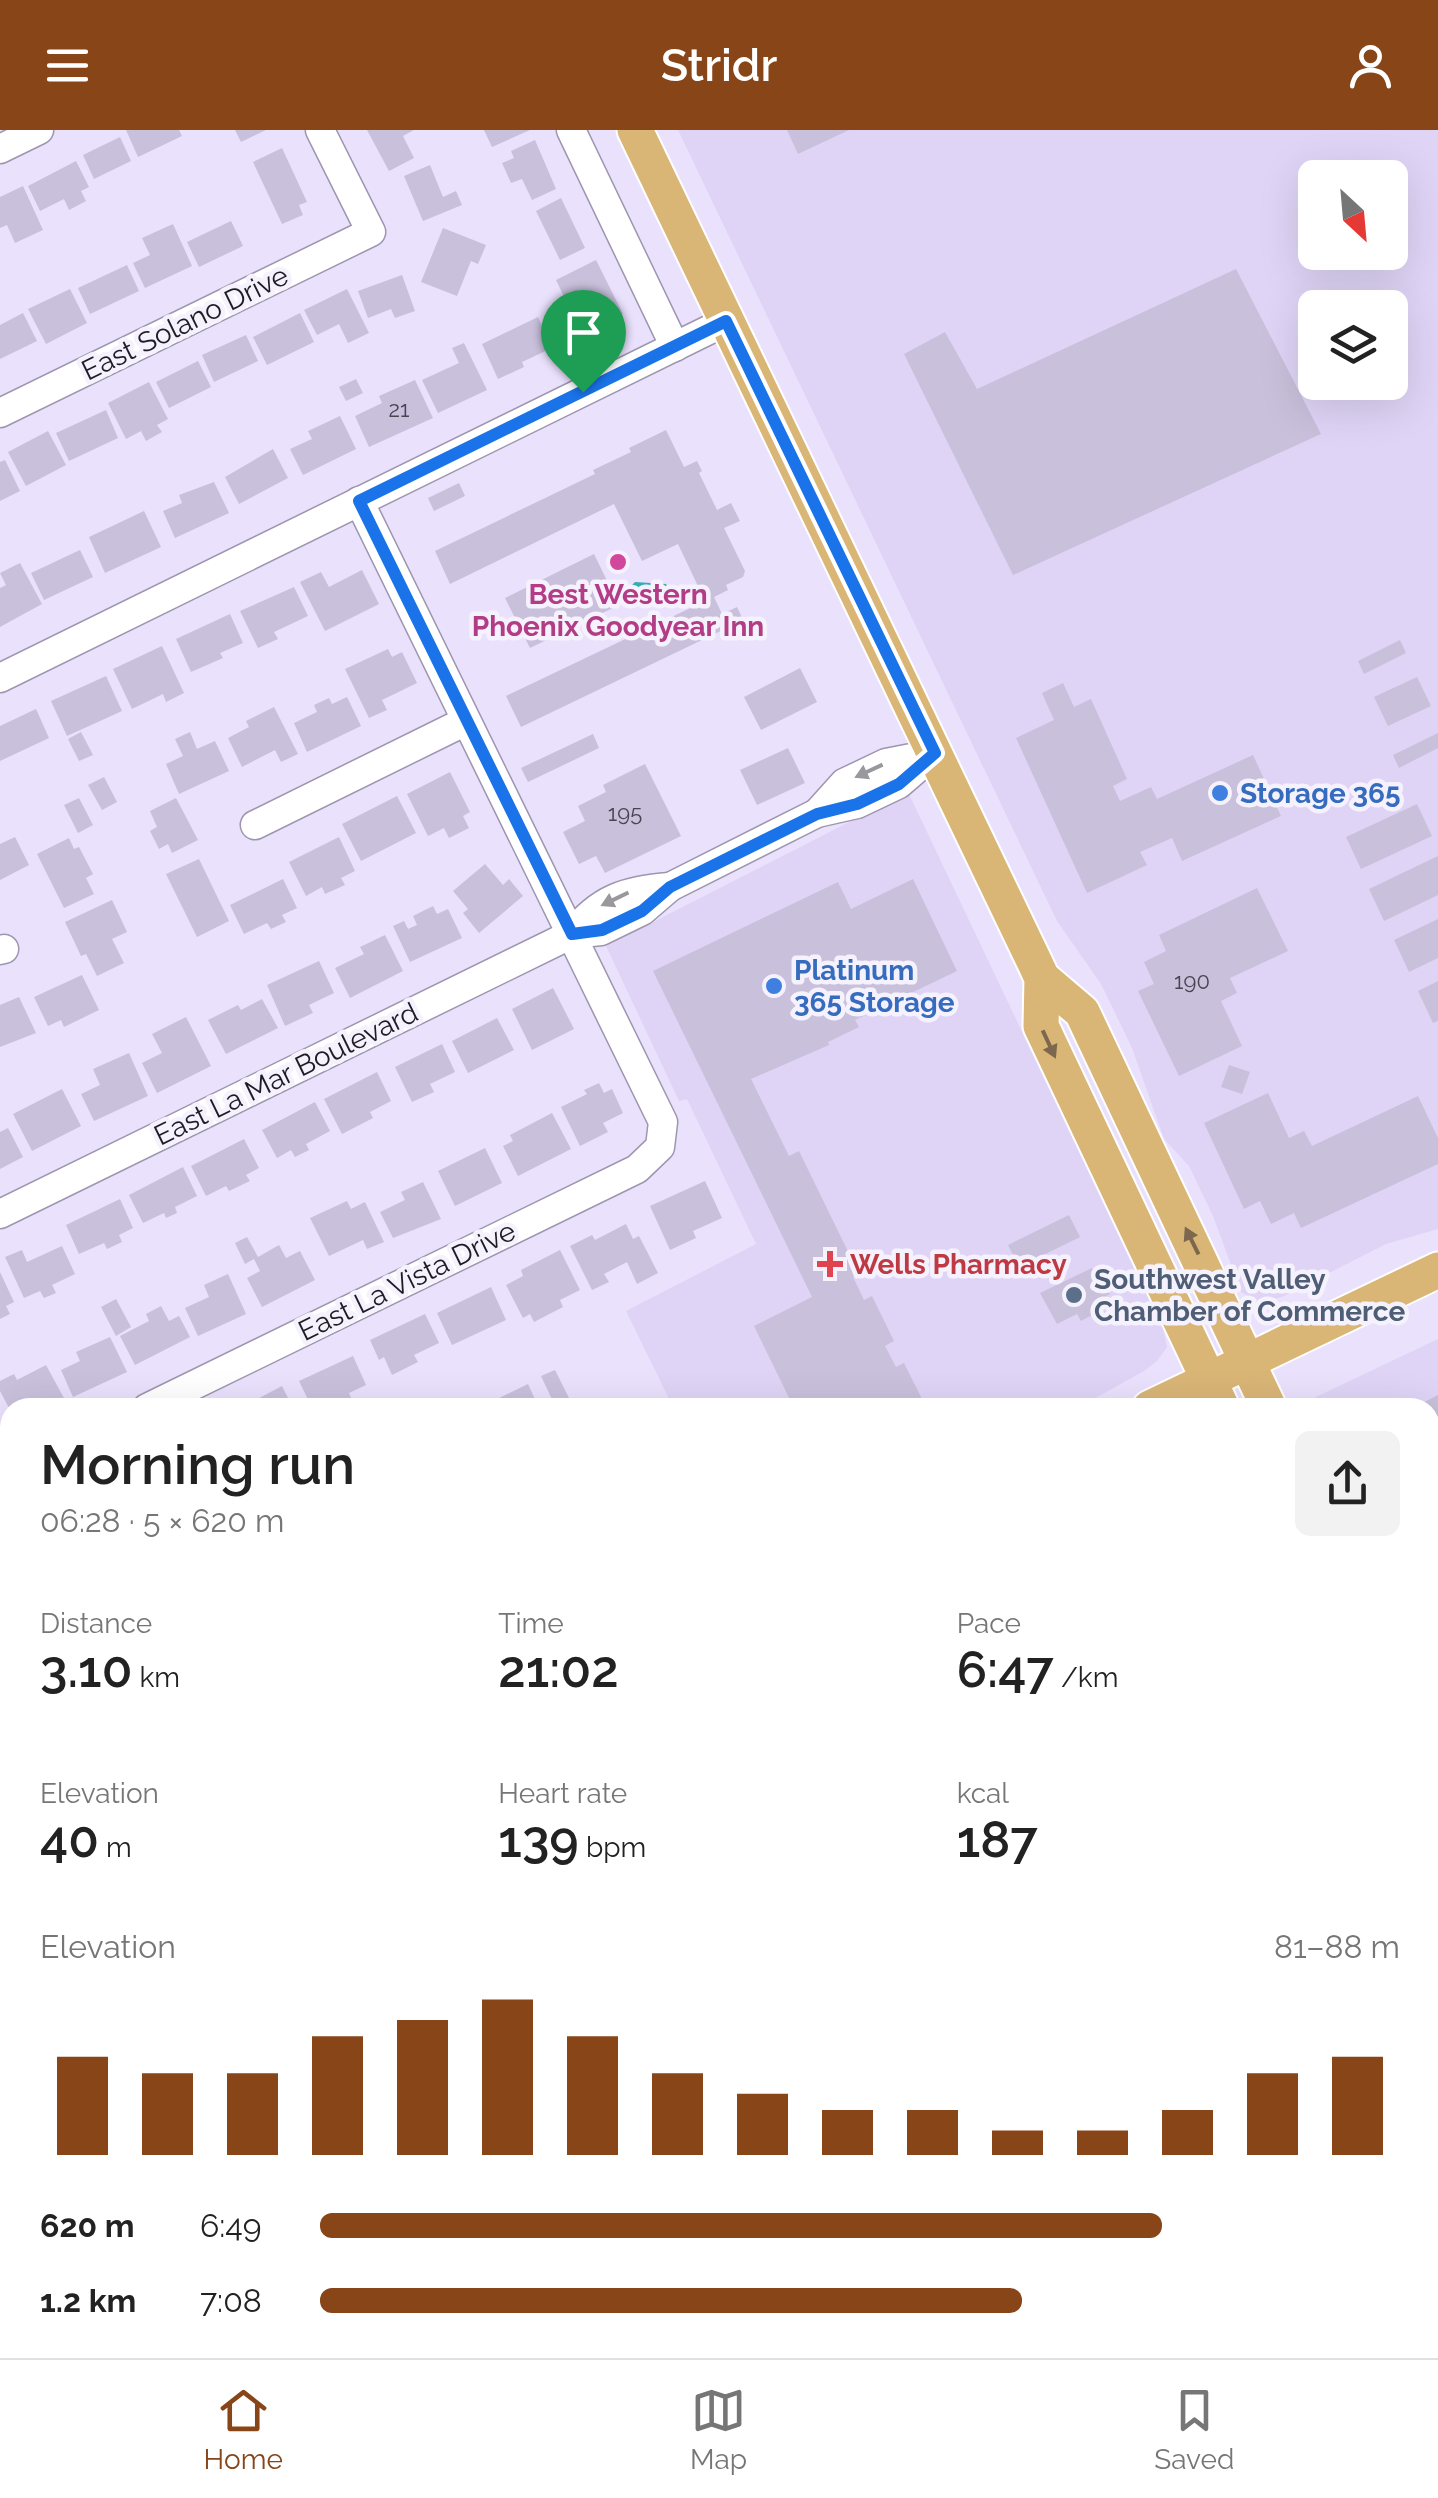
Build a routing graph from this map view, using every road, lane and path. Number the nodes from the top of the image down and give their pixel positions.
1 (38, 130) edge
2 (320, 130) edge
3 (571, 130) edge
4 (635, 130) edge
5 (0, 149) edge
6 (726, 321) junction
7 (675, 347) junction
8 (0, 414) edge
9 (359, 501) junction
10 (0, 678) edge
11 (466, 720) junction
12 (935, 753) junction
13 (255, 826) dead end
14 (572, 934) junction
15 (1042, 978) junction
16 (0, 1214) edge
17 (1438, 1270) edge
18 (1249, 1360) junction
19 (1215, 1393) edge
20 (167, 1398) edge
21 (1265, 1398) edge

1 - 5 street
2 - 8 street, East Solano Drive
3 - 7 street
4 - 6 main road
6 - 7 street
6 - 12 main road
7 - 9 street
9 - 10 street
9 - 11 street
11 - 13 street
11 - 14 street
12 - 14 street, East La Mar Boulevard
12 - 15 main road
14 - 16 street, East La Mar Boulevard
14 - 20 street, East La Vista Drive
18 -> 15 main road
15 -> 19 main road
17 - 18 main road
18 - 19 main road
18 - 21 main road

